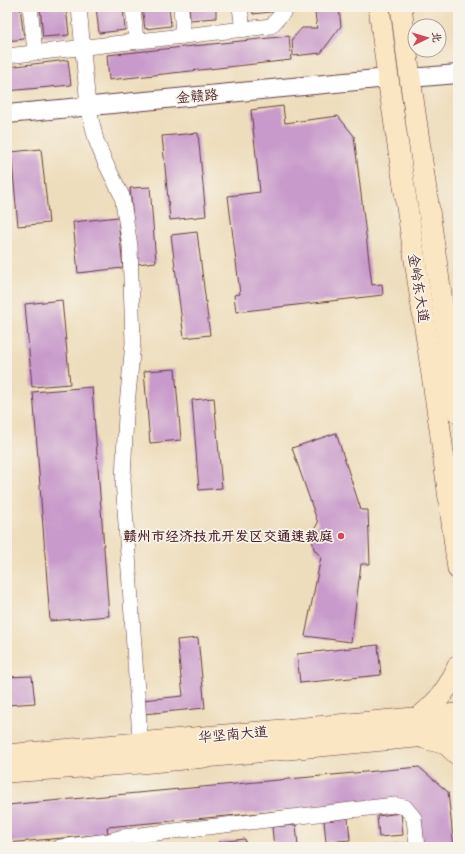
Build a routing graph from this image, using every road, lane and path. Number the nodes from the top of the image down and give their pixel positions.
1 (30, 7) edge
2 (79, 7) edge
3 (134, 7) edge
4 (180, 7) edge
5 (240, 7) edge
6 (288, 7) edge
7 (379, 7) edge
8 (401, 7) edge
9 (243, 30) junction
10 (183, 36) junction
11 (136, 40) junction
12 (83, 47) junction
13 (35, 52) junction
14 (7, 56) edge
15 (458, 74) edge
16 (388, 78) junction
17 (410, 78) junction
18 (88, 106) junction
19 (7, 114) edge
20 (458, 413) edge
21 (449, 427) edge
22 (458, 569) edge
23 (458, 666) edge
24 (458, 714) edge
25 (419, 727) junction
26 (458, 733) edge
27 (140, 753) junction
28 (458, 754) edge
29 (7, 755) edge
30 (7, 772) edge
31 (123, 844) edge
32 (60, 847) edge
33 (417, 847) edge

1 - 13 street
2 - 12 street
3 - 11 street
4 - 10 street
5 - 9 street
6 - 9 street
7 - 16 main road, 金岭东大道
8 - 17 main road, 金岭东大道
9 - 10 street
10 - 11 street
11 - 12 street
12 - 13 street
12 - 18 street
13 - 14 street
15 - 17 street
16 - 18 street, 金赣路
16 - 21 main road, 金岭东大道
17 - 20 main road, 金岭东大道
18 - 19 street, 金赣路
18 - 27 street
21 - 22 main road, 金岭东大道
23 - 25 main road
24 - 25 main road, 华坚南大道
25 - 26 main road, 华坚南大道
25 - 27 main road, 华坚南大道
25 - 28 main road
27 - 29 main road, 华坚南大道
27 - 30 main road, 华坚南大道
31 - 32 street
31 - 33 street

